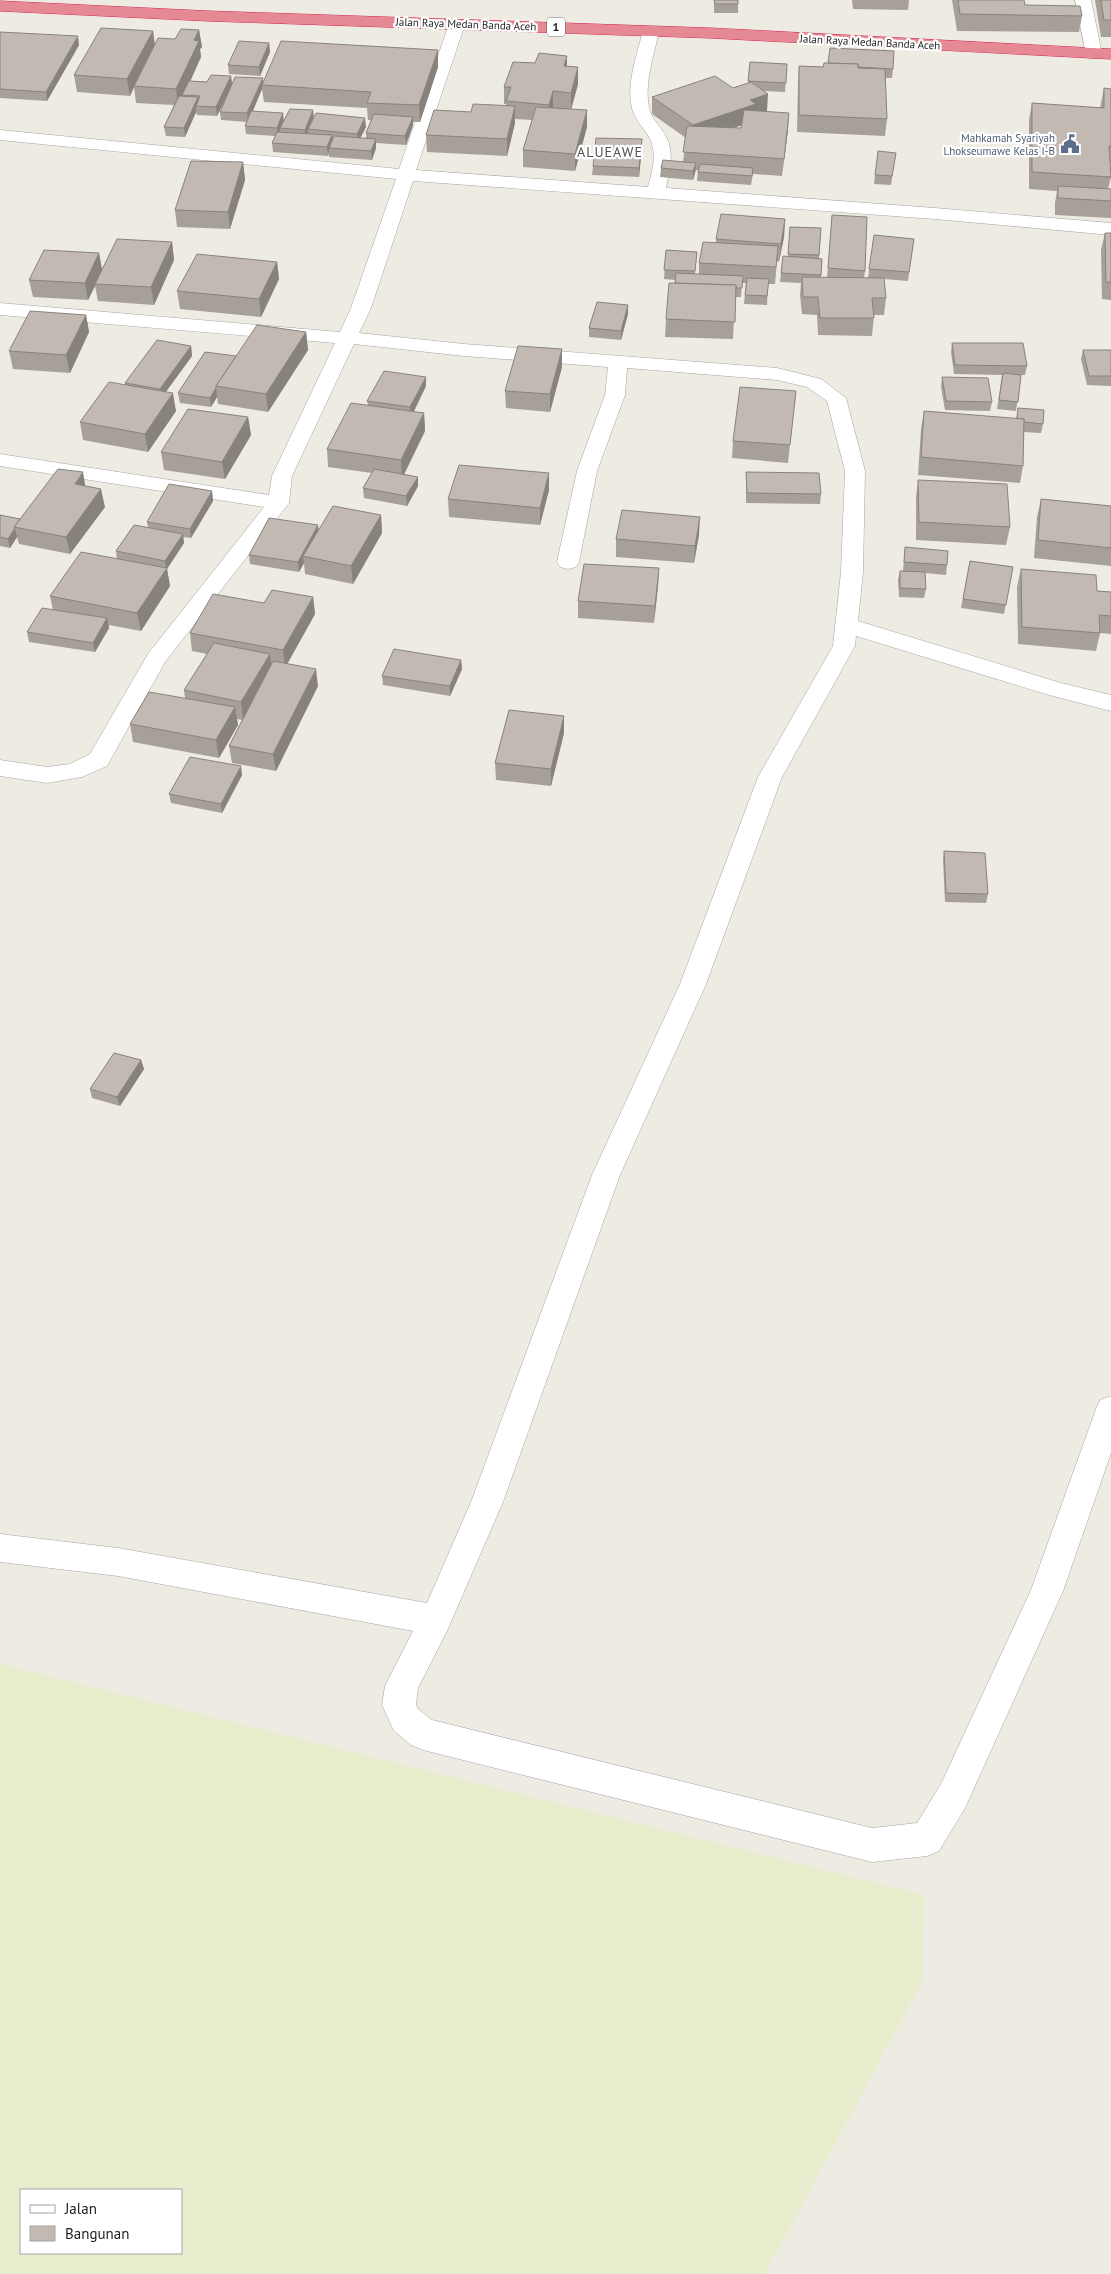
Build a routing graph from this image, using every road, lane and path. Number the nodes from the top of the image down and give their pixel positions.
1 (143, 0) edge
2 (227, 0) edge
3 (1083, 0) edge
4 (0, 6) edge
5 (116, 11) junction
6 (208, 16) junction
7 (457, 24) junction
8 (651, 31) junction
9 (1094, 54) junction
10 (1111, 54) edge
11 (0, 135) edge
12 (406, 175) junction
13 (656, 193) junction
14 (1111, 229) edge
15 (0, 309) edge
16 (348, 338) junction
17 (618, 362) junction
18 (0, 460) edge
19 (278, 503) junction
20 (568, 562) dead end
21 (846, 624) junction
22 (1111, 702) edge
23 (0, 768) edge
24 (1111, 1409) edge
25 (0, 1548) edge
26 (436, 1620) junction

1 - 5 highway
2 - 6 highway
3 - 9 street
4 - 5 highway, Jalan Raya Medan Banda Aceh / 1
5 - 6 highway, Jalan Raya Medan Banda Aceh / 1
6 - 7 highway, Jalan Raya Medan Banda Aceh / 1
7 - 8 highway, Jalan Raya Medan Banda Aceh / 1
7 - 12 street
8 - 9 highway, Jalan Raya Medan Banda Aceh / 1
8 - 13 street
9 - 10 highway, Jalan Raya Medan Banda Aceh / 1
11 - 12 street
12 - 13 street
12 - 16 street
13 - 14 street
15 - 16 street
16 - 17 street
16 - 19 street
17 - 20 street
17 - 21 street
18 - 19 street
19 - 23 street
21 - 22 street
21 - 26 street
24 - 26 street
25 - 26 street

